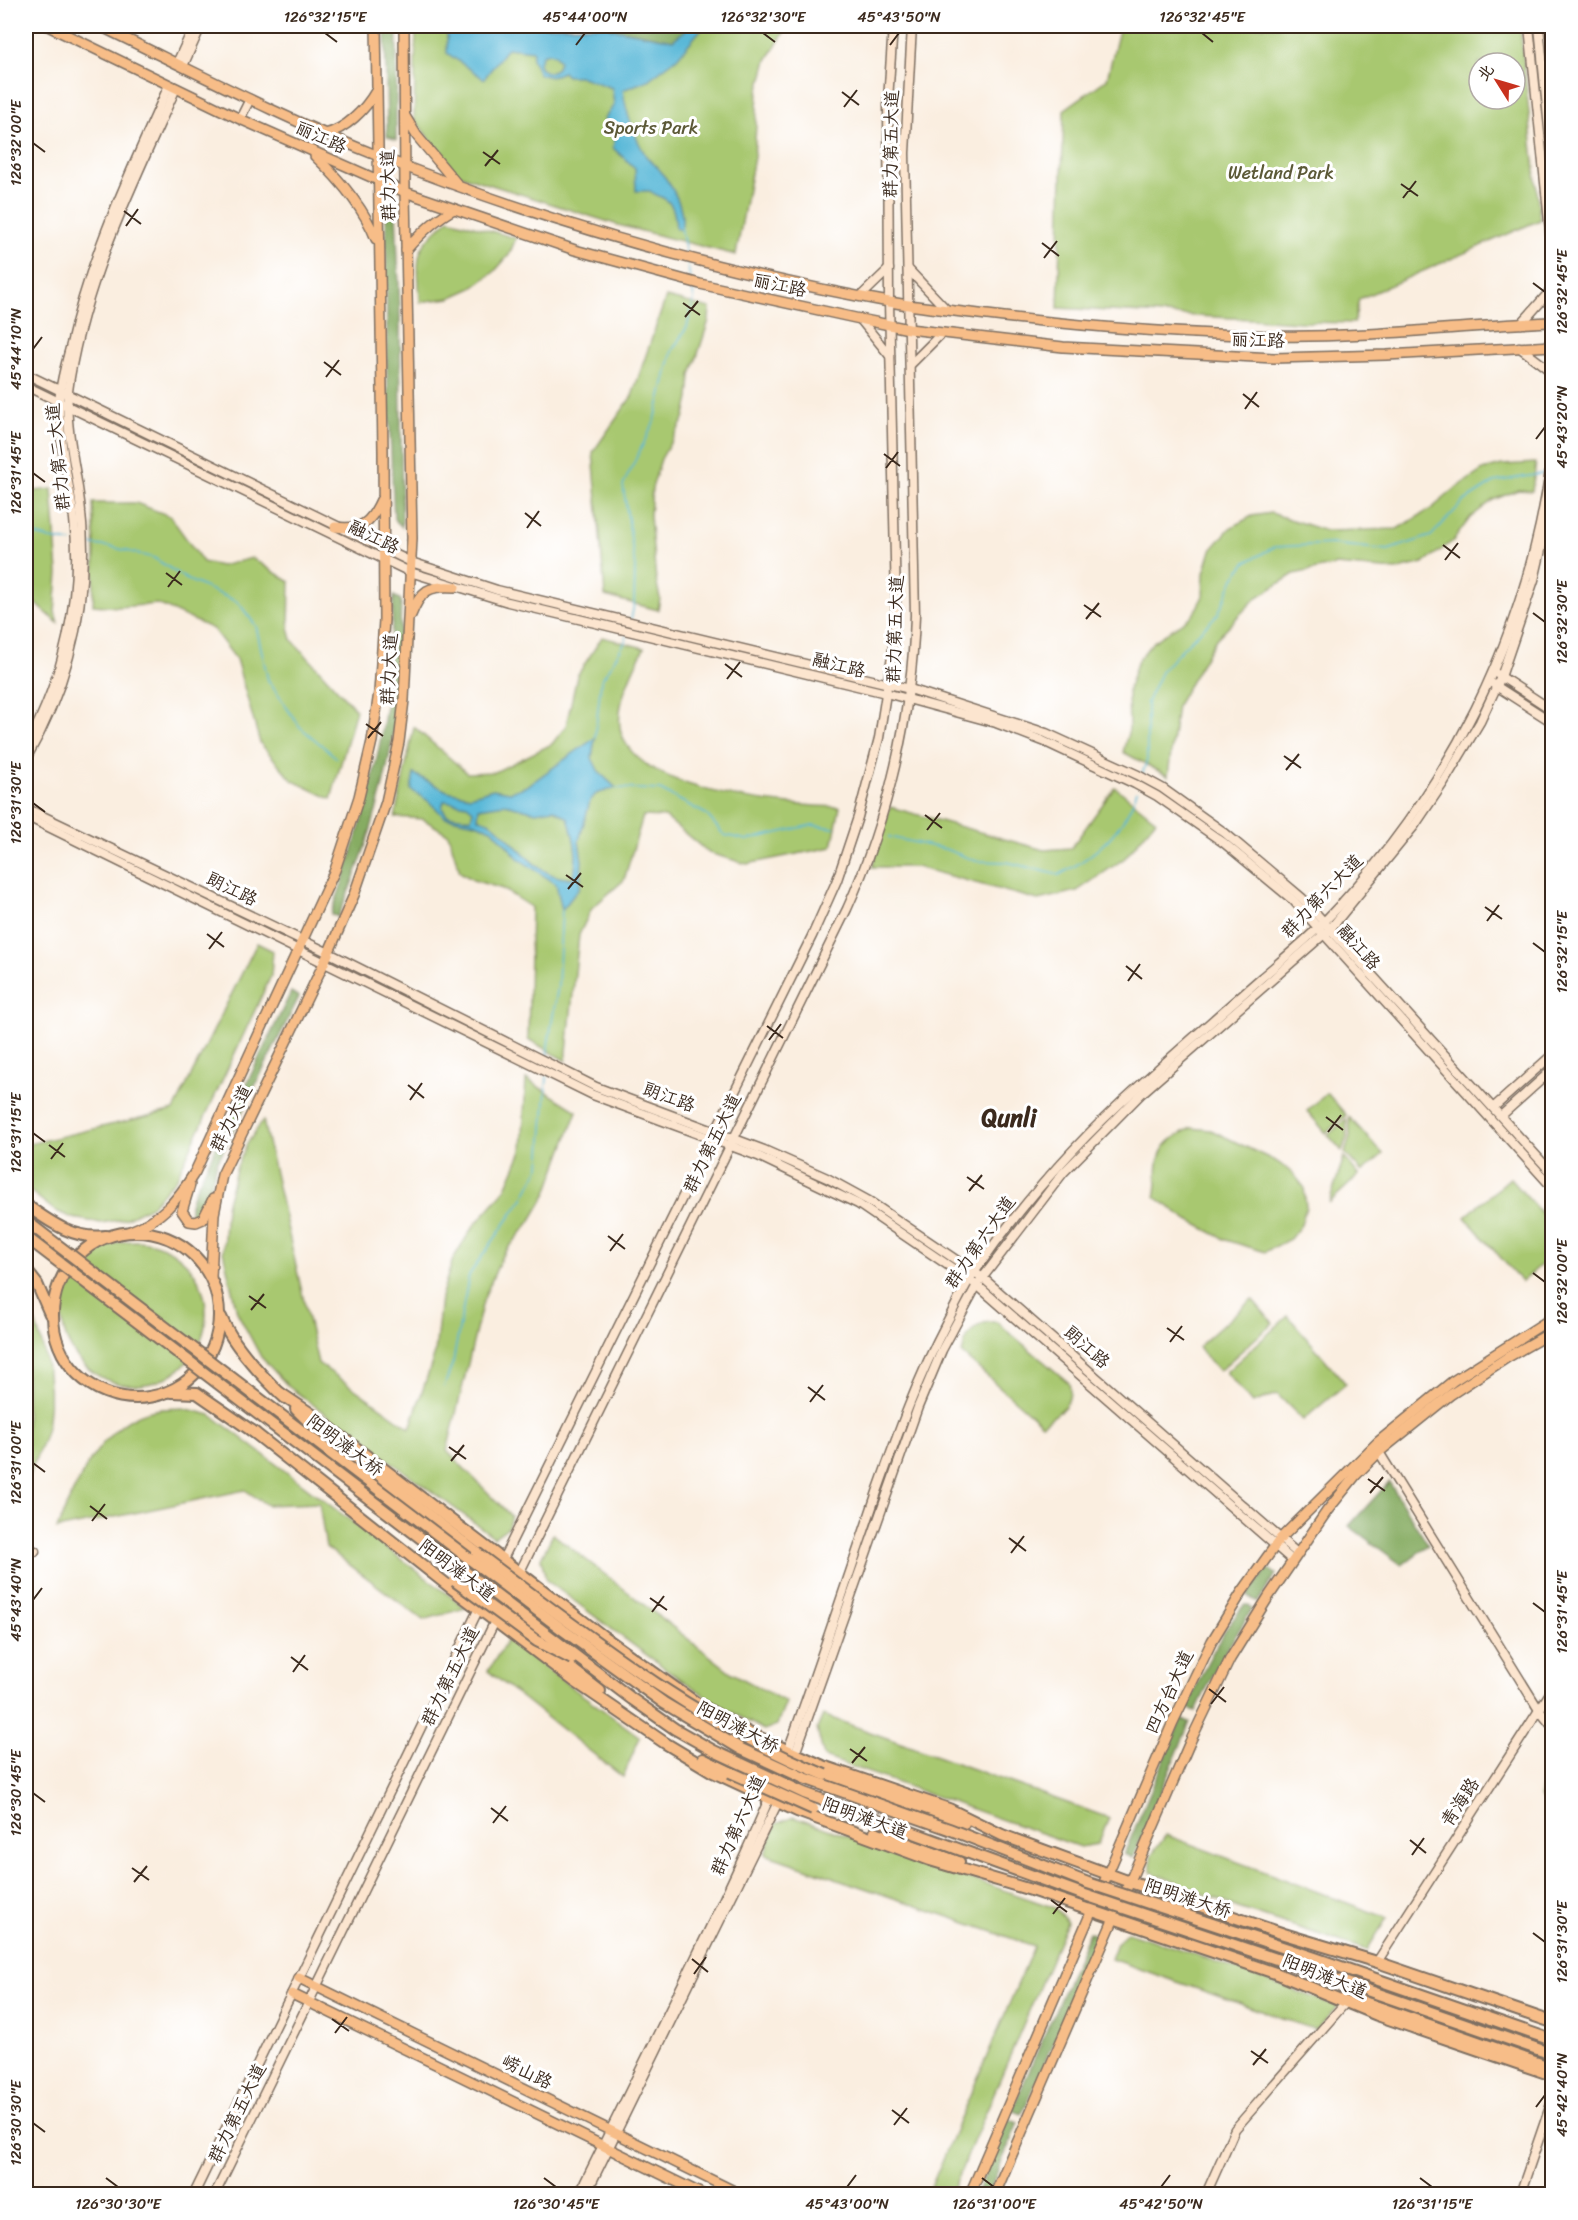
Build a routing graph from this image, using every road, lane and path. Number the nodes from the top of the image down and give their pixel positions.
1 (48, 26) edge
2 (100, 26) edge
3 (194, 26) edge
4 (201, 26) edge
5 (376, 26) edge
6 (405, 26) edge
7 (893, 26) edge
8 (912, 26) edge
9 (1529, 26) edge
10 (1539, 26) edge
11 (180, 65) junction
12 (172, 86) junction
13 (376, 91) junction
14 (250, 99) junction
15 (404, 115) junction
16 (240, 119) junction
17 (325, 134) junction
18 (309, 150) junction
19 (377, 156) junction
20 (1552, 160) edge
21 (405, 166) junction
22 (378, 181) junction
23 (459, 186) junction
24 (405, 192) junction
25 (454, 209) junction
26 (379, 246) junction
27 (406, 250) junction
28 (1552, 251) edge
29 (889, 269) junction
30 (908, 269) junction
31 (1552, 289) edge
32 (861, 296) junction
33 (889, 302) junction
34 (908, 305) junction
35 (947, 310) junction
36 (860, 320) junction
37 (1552, 322) edge
38 (1521, 324) junction
39 (890, 325) junction
40 (909, 329) junction
41 (942, 333) junction
42 (1552, 346) edge
43 (1519, 347) junction
44 (891, 357) junction
45 (910, 365) junction
46 (1552, 372) edge
47 (26, 374) edge
48 (26, 386) edge
49 (64, 394) junction
50 (64, 404) junction
51 (1552, 457) edge
52 (1552, 463) edge
53 (383, 495) junction
54 (1552, 503) edge
55 (335, 527) junction
56 (383, 549) junction
57 (383, 559) junction
58 (410, 567) junction
59 (79, 576) junction
60 (456, 586) junction
61 (617, 623) junction
62 (408, 626) junction
63 (645, 630) junction
64 (1498, 674) junction
65 (888, 682) junction
66 (1493, 685) junction
67 (910, 689) junction
68 (886, 693) junction
69 (908, 699) junction
70 (1552, 710) edge
71 (1552, 722) edge
72 (26, 747) edge
73 (26, 759) edge
74 (26, 808) edge
75 (26, 816) edge
76 (1325, 927) junction
77 (303, 941) junction
78 (299, 951) junction
79 (329, 953) junction
80 (324, 963) junction
81 (1552, 1055) edge
82 (539, 1063) junction
83 (1552, 1070) edge
84 (1494, 1107) junction
85 (1502, 1115) junction
86 (714, 1136) junction
87 (731, 1142) junction
88 (195, 1172) junction
89 (1552, 1173) edge
90 (222, 1175) junction
91 (1552, 1187) edge
92 (26, 1203) edge
93 (26, 1221) edge
94 (128, 1232) junction
95 (112, 1236) junction
96 (26, 1237) edge
97 (26, 1270) edge
98 (211, 1278) junction
99 (976, 1278) junction
100 (219, 1313) junction
101 (1552, 1318) edge
102 (53, 1320) junction
103 (1552, 1332) edge
104 (167, 1393) junction
105 (280, 1393) junction
106 (251, 1430) junction
107 (1379, 1452) junction
108 (1277, 1542) junction
109 (26, 1546) edge
110 (31, 1553) edge
111 (1295, 1557) junction
112 (503, 1559) junction
113 (519, 1571) junction
114 (480, 1609) junction
115 (496, 1621) junction
116 (569, 1622) junction
117 (537, 1641) junction
118 (598, 1656) junction
119 (591, 1669) junction
120 (1552, 1690) edge
121 (1539, 1710) junction
122 (686, 1718) junction
123 (1552, 1726) edge
124 (675, 1729) junction
125 (751, 1741) junction
126 (792, 1753) junction
127 (730, 1772) junction
128 (773, 1801) junction
129 (1002, 1834) junction
130 (1107, 1873) junction
131 (1130, 1882) junction
132 (1031, 1890) junction
133 (1090, 1911) junction
134 (1114, 1919) junction
135 (1289, 1936) junction
136 (1377, 1962) junction
137 (1278, 1974) junction
138 (299, 1978) junction
139 (317, 1986) junction
140 (292, 1994) junction
141 (310, 2002) junction
142 (1346, 2002) junction
143 (1552, 2022) edge
144 (1552, 2029) edge
145 (1552, 2040) edge
146 (1552, 2054) edge
147 (1552, 2068) edge
148 (1552, 2075) edge
149 (1552, 2101) edge
150 (613, 2132) junction
151 (606, 2147) junction
152 (194, 2194) edge
153 (215, 2194) edge
154 (579, 2194) edge
155 (586, 2194) edge
156 (702, 2194) edge
157 (740, 2194) edge
158 (970, 2194) edge
159 (995, 2194) edge
160 (1206, 2194) edge
161 (1520, 2194) edge

1 - 12 main road, 丽江路
2 - 11 main road, 丽江路
3 - 11 main road
4 - 11 main road
5 - 13 main road, 群力大道
6 - 15 main road, 群力大道
7 - 29 main road, 群力第五大道
8 - 30 main road, 群力第五大道
9 - 28 main road
10 - 20 main road
11 - 14 main road, 丽江路
12 - 16 main road, 丽江路
12 - 49 main road, 群力第二大道
13 - 17 main road
13 - 19 main road, 群力大道
14 - 16 main road
14 - 17 main road, 丽江路
15 - 21 main road, 群力大道
15 - 23 main road
16 - 18 main road, 丽江路
17 - 19 main road, 丽江路
18 - 22 main road, 丽江路
18 - 26 main road
19 - 21 main road, 丽江路
19 - 22 main road, 群力大道
21 - 23 main road, 丽江路
21 - 24 main road, 群力大道
22 - 24 main road, 丽江路
22 - 26 main road, 群力大道
23 - 32 main road, 丽江路
24 - 25 main road, 丽江路
24 - 27 main road, 群力大道
25 - 27 main road
25 - 36 main road, 丽江路
26 - 53 main road, 群力大道
27 - 58 main road, 群力大道
29 - 32 main road
29 - 33 main road, 群力第五大道
30 - 34 main road, 群力第五大道
30 - 35 main road
31 - 38 main road
32 - 33 main road, 丽江路
33 - 34 main road, 丽江路
33 - 39 main road, 群力第五大道
34 - 35 main road, 丽江路
34 - 40 main road, 群力第五大道
35 - 38 main road, 丽江路
36 - 39 main road, 丽江路
36 - 44 main road
37 - 38 main road, 丽江路
39 - 40 main road, 丽江路
39 - 44 main road, 群力第五大道
40 - 41 main road, 丽江路
40 - 45 main road, 群力第五大道
41 - 43 main road, 丽江路
41 - 45 main road
42 - 43 main road, 丽江路
43 - 46 main road
44 - 65 main road, 群力第五大道
45 - 67 main road, 群力第五大道
47 - 49 main road, 融江路
48 - 50 main road, 融江路
49 - 50 main road, 群力第二大道
49 - 55 main road, 融江路
50 - 57 main road, 融江路
50 - 59 main road, 群力第二大道
51 - 52 main road, 群力第六大道
52 - 64 main road, 群力第六大道
53 - 55 main road
53 - 56 main road, 群力大道
54 - 64 main road, 群力第六大道
55 - 56 main road, 融江路
56 - 57 main road, 群力大道
56 - 58 main road, 融江路
57 - 58 main road, 融江路
57 - 77 main road, 群力大道
58 - 60 main road, 融江路
58 - 61 main road, 融江路
58 - 62 main road, 群力大道
59 - 72 main road, 群力第二大道
59 - 73 main road, 群力第二大道
60 - 61 main road, 融江路
60 - 62 main road
61 - 63 main road, 融江路
62 - 79 main road, 群力大道
63 - 65 main road, 融江路
63 - 68 main road, 融江路
64 - 66 main road, 群力第六大道
64 - 70 main road
65 - 67 main road, 融江路
65 - 68 main road, 群力第五大道
66 - 71 main road
66 - 76 main road, 群力第六大道
67 - 69 main road, 群力第五大道
67 - 76 main road, 融江路
68 - 69 main road, 融江路
68 - 86 main road, 群力第五大道
69 - 76 main road, 融江路
69 - 87 main road, 群力第五大道
74 - 77 main road, 朗江路
75 - 78 main road, 朗江路
76 - 84 main road, 融江路
76 - 91 main road, 融江路
76 - 99 main road, 群力第六大道
77 - 78 main road, 群力大道
77 - 79 main road, 朗江路
78 - 80 main road, 朗江路
78 - 88 main road, 群力大道
79 - 80 main road, 群力大道
79 - 82 main road, 朗江路
80 - 82 main road, 朗江路
80 - 90 main road, 群力大道
81 - 84 main road
82 - 86 main road, 朗江路
83 - 85 main road
84 - 85 main road, 融江路
85 - 89 main road, 融江路
86 - 87 main road, 朗江路
86 - 112 main road, 群力第五大道
87 - 99 main road, 朗江路
87 - 113 main road, 群力第五大道
88 - 90 main road
88 - 94 main road, 群力大道
90 - 98 main road, 群力大道
92 - 95 highway
93 - 118 highway, 阳明滩大桥, bridge
94 - 95 highway
94 - 98 highway
95 - 102 highway
96 - 119 highway, 阳明滩大桥, bridge
97 - 102 highway
98 - 100 highway
99 - 108 main road, 朗江路
99 - 126 main road, 群力第六大道
100 - 104 highway
100 - 105 highway
101 - 108 main road, 四方台大道
102 - 104 highway
103 - 107 main road
104 - 106 highway
105 - 112 highway, 阳明滩大道
105 - 116 highway, bridge
106 - 114 highway, 阳明滩大道
106 - 117 highway, bridge
107 - 111 main road
107 - 121 main road
108 - 111 main road, 朗江路
108 - 130 main road, 四方台大道
109 - 110 main road
111 - 131 main road
112 - 113 highway, 阳明滩大道
112 - 114 main road, 群力第五大道
113 - 115 main road, 群力第五大道
113 - 126 highway, 阳明滩大道
114 - 115 highway, 阳明滩大道
114 - 138 main road, 群力第五大道
115 - 128 highway, 阳明滩大道
115 - 139 main road, 群力第五大道
116 - 118 highway, bridge
116 - 125 highway, bridge
117 - 119 highway, bridge
117 - 127 highway, bridge
118 - 122 highway, 阳明滩大桥, bridge
119 - 124 highway, 阳明滩大桥, bridge
120 - 121 main road, 青海路
121 - 123 main road
121 - 136 main road, 青海路
122 - 125 highway, bridge
122 - 145 highway, 阳明滩大桥, bridge
124 - 127 highway, bridge
124 - 146 highway, 阳明滩大桥, bridge
125 - 129 highway, bridge
126 - 128 main road, 群力第六大道
126 - 129 highway, 阳明滩大道
127 - 132 highway, bridge
128 - 132 highway, 阳明滩大道
128 - 150 main road, 群力第六大道
129 - 130 highway, 阳明滩大道
130 - 131 highway, 阳明滩大道
130 - 133 main road, 四方台大道
131 - 134 main road
131 - 135 highway, 阳明滩大道
132 - 133 highway, 阳明滩大道
133 - 134 highway, 阳明滩大道
133 - 158 main road, 四方台大道
134 - 137 highway, 阳明滩大道
134 - 159 main road
135 - 136 highway, 阳明滩大道
135 - 144 highway
136 - 143 highway, 阳明滩大道
137 - 142 highway, 阳明滩大道
137 - 147 highway
138 - 139 main road, 崂山路
138 - 140 main road, 群力第五大道
139 - 141 main road, 群力第五大道
139 - 150 main road, 崂山路
140 - 141 main road, 崂山路
140 - 152 main road, 群力第五大道
141 - 151 main road, 崂山路
141 - 153 main road, 群力第五大道
142 - 148 highway, 阳明滩大道
142 - 160 main road
149 - 161 main road
150 - 151 main road, 群力第六大道
150 - 157 main road, 崂山路
151 - 154 main road, 群力第六大道
151 - 155 main road, 群力第六大道
151 - 156 main road, 崂山路

